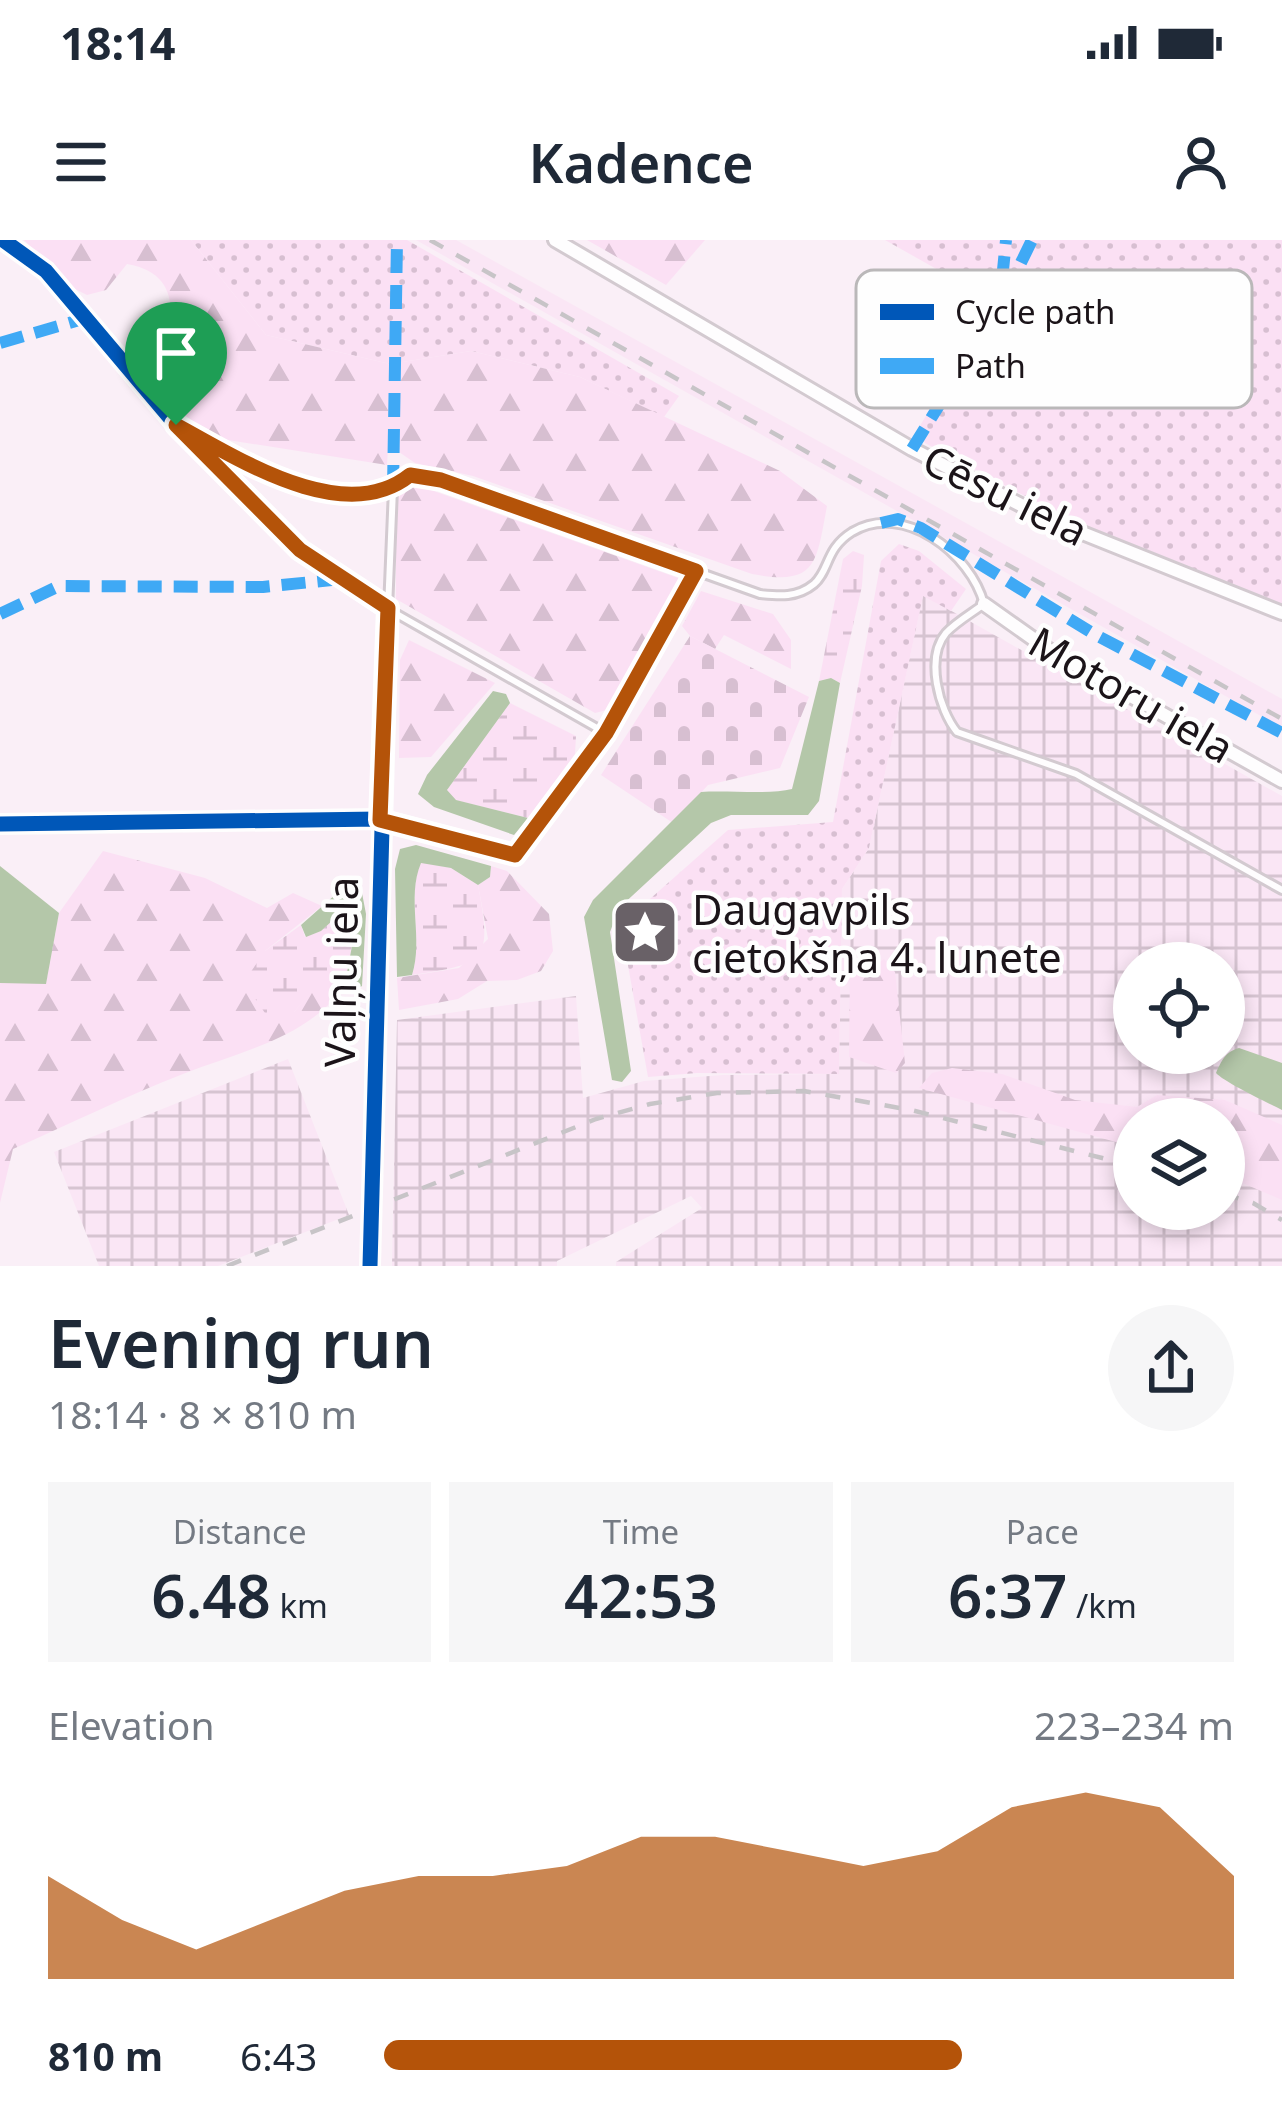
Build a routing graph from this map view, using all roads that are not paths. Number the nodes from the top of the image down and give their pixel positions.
1 (3, 240) edge
2 (556, 240) edge
3 (176, 425) junction
4 (393, 489) junction
5 (696, 571) junction
6 (984, 604) junction
7 (388, 608) junction
8 (1282, 613) edge
9 (606, 733) junction
10 (1282, 781) edge
11 (380, 820) junction
12 (0, 824) edge
13 (1282, 890) edge
14 (370, 1266) edge

1 - 3 street
2 - 8 street, Cēsu iela
3 - 4 lane
3 - 7 street
4 - 5 lane
4 - 7 lane
5 - 6 lane
5 - 9 street
6 - 10 street, Motoru iela
6 - 13 lane
7 - 9 lane
7 - 11 street, Vaļņu iela
9 - 11 street
11 - 12 street
11 - 14 street, Vaļņu iela

